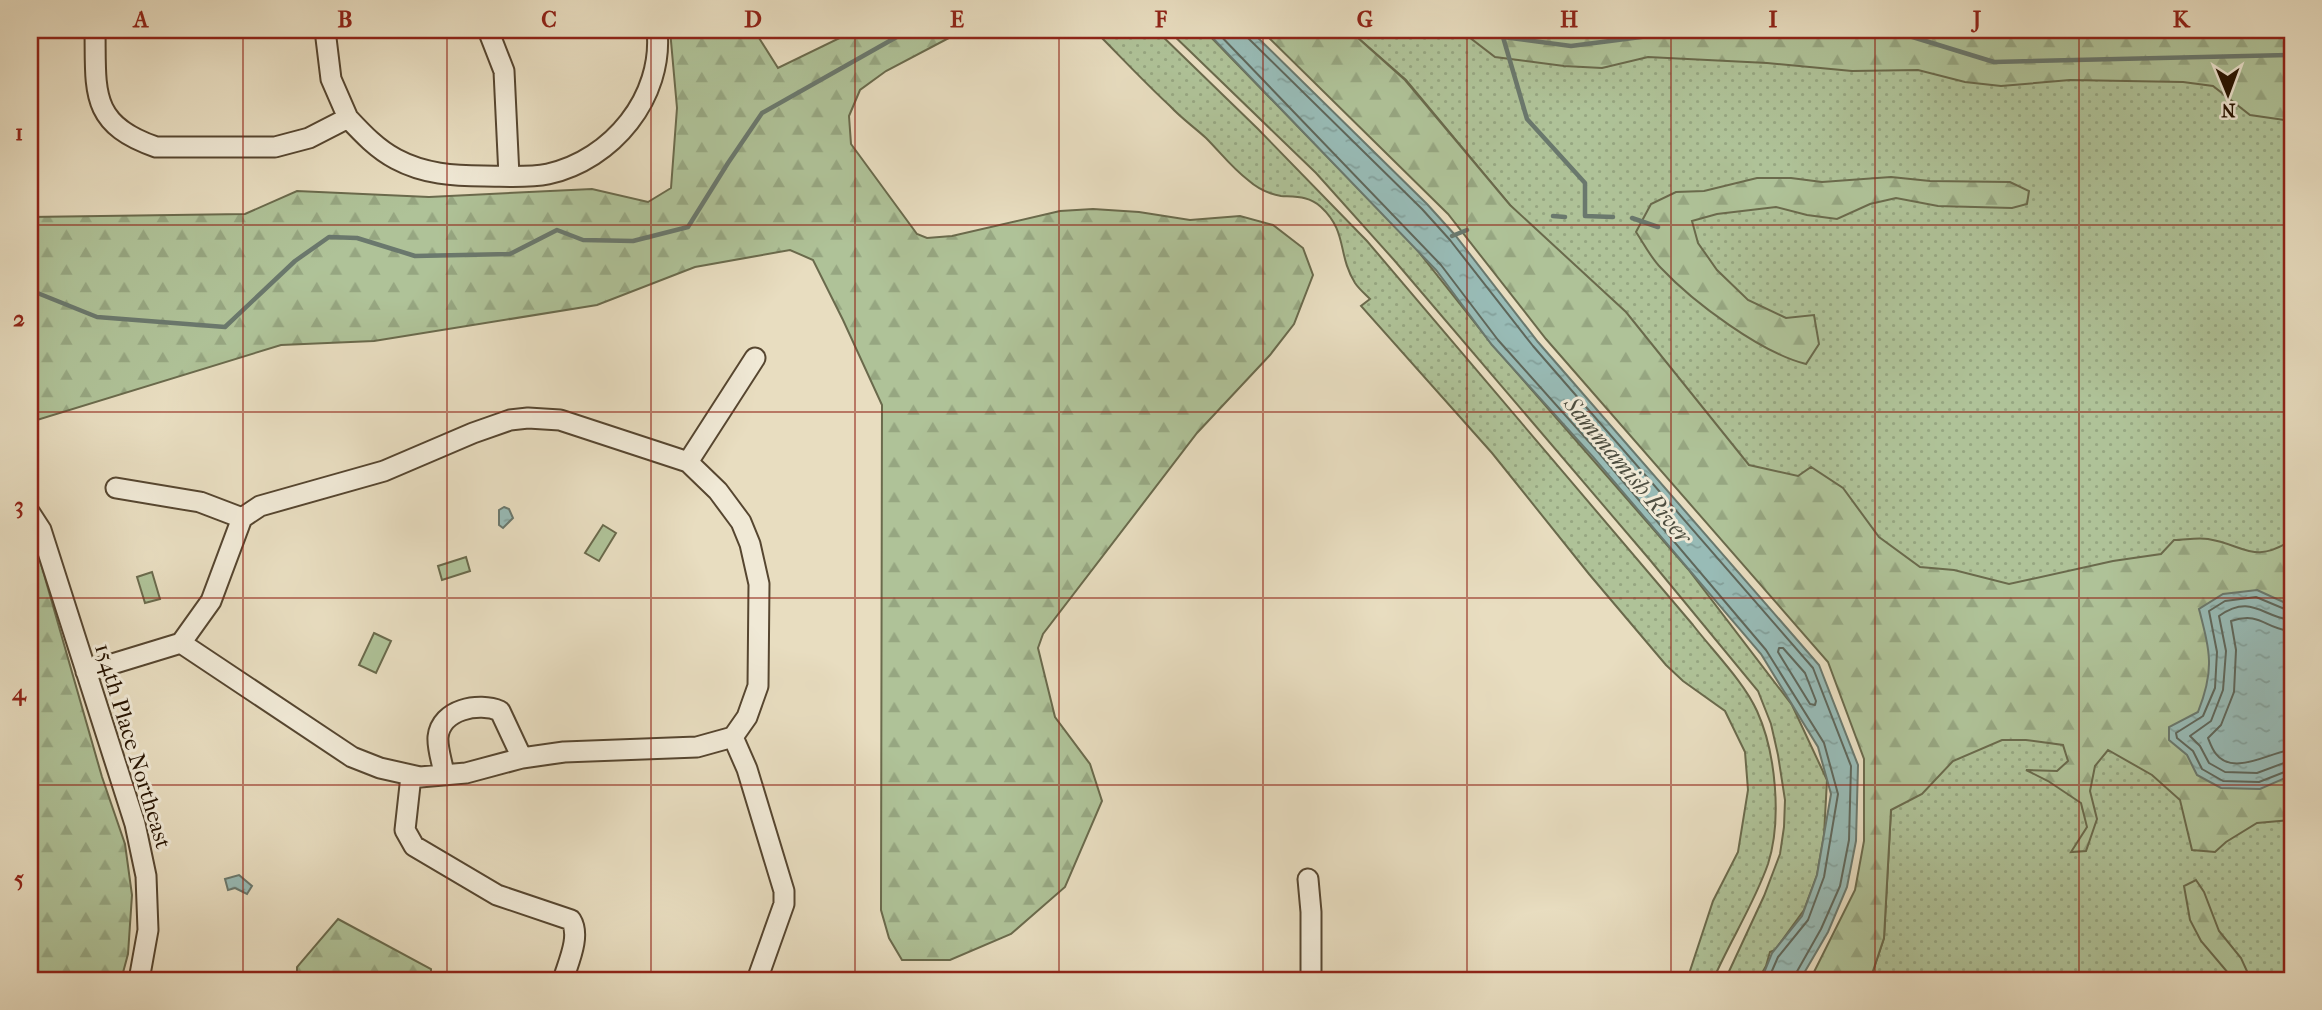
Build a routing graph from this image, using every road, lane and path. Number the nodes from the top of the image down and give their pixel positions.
1 (95, 30) edge
2 (325, 30) edge
3 (488, 30) edge
4 (657, 30) edge
5 (348, 118) junction
6 (509, 176) junction
7 (755, 358) dead end
8 (688, 462) junction
9 (116, 488) dead end
10 (30, 513) edge
11 (242, 518) junction
12 (36, 527) edge
13 (181, 643) junction
14 (86, 672) junction
15 (733, 737) junction
16 (522, 758) junction
17 (444, 775) junction
18 (411, 776) junction
19 (1308, 879) dead end
20 (139, 980) edge
21 (563, 980) edge
22 (757, 980) edge
23 (1311, 980) edge

1 - 5 street
2 - 5 street
3 - 6 street
4 - 6 street
5 - 6 street
7 - 8 street
8 - 11 street
8 - 15 street
9 - 11 street
10 - 12 street, 154th Place Northeast
11 - 13 street
12 - 14 street, 154th Place Northeast
13 - 14 street
13 - 18 street
14 - 20 street, 154th Place Northeast
15 - 16 street
15 - 22 street
16 - 17 street
16 - 17 street
17 - 18 street
18 - 21 street
19 - 23 street

